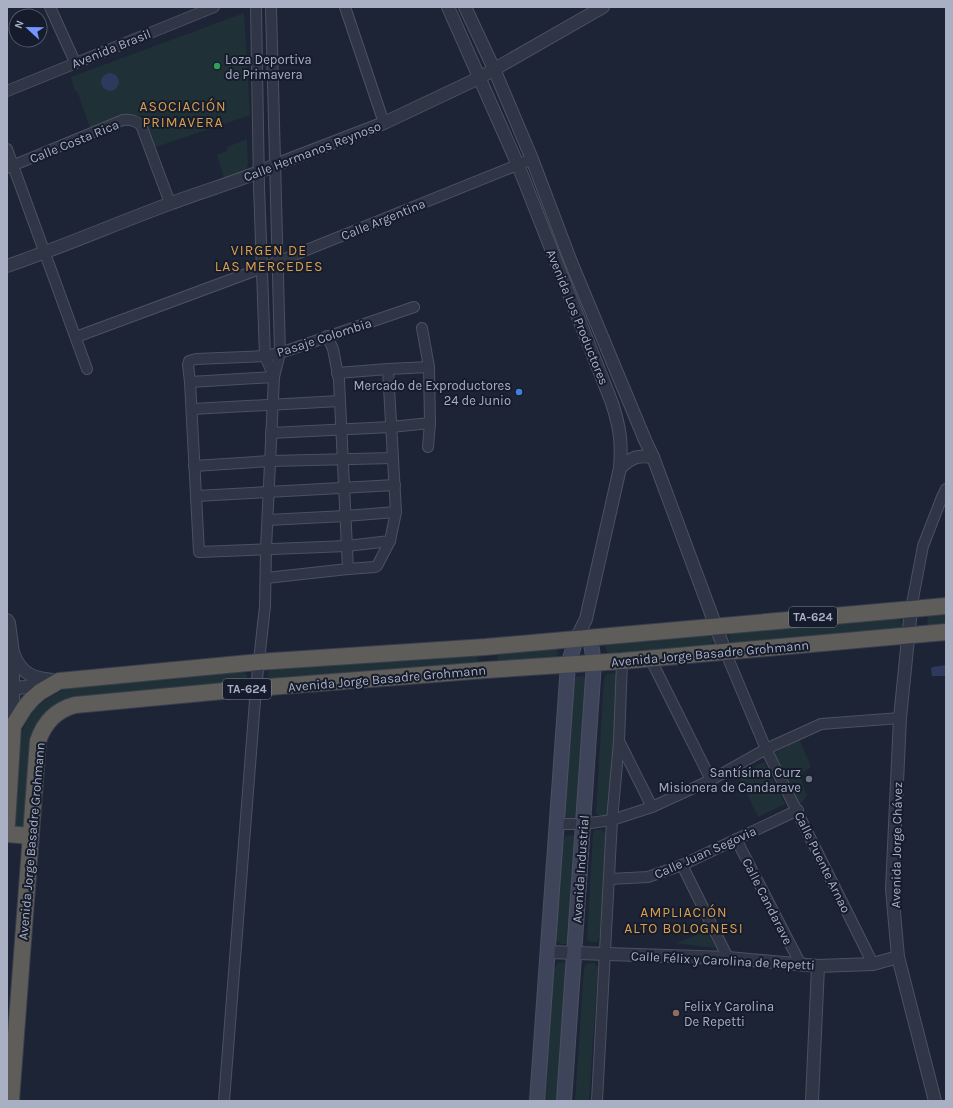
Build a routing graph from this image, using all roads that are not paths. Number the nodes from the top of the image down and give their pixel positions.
1 (50, 7) edge
2 (214, 7) edge
3 (256, 7) edge
4 (271, 7) edge
5 (345, 7) edge
6 (448, 7) edge
7 (465, 7) edge
8 (603, 7) edge
9 (75, 62) junction
10 (494, 69) junction
11 (479, 78) junction
12 (7, 91) edge
13 (384, 123) junction
14 (7, 150) edge
15 (532, 159) junction
16 (275, 165) junction
17 (518, 165) junction
18 (10, 167) edge
19 (259, 172) junction
20 (170, 203) junction
21 (45, 253) junction
22 (278, 261) junction
23 (7, 266) edge
24 (262, 268) junction
25 (414, 306) dead end
26 (422, 328) dead end
27 (327, 336) junction
28 (76, 337) junction
29 (280, 353) junction
30 (265, 356) junction
31 (429, 367) junction
32 (87, 369) dead end
33 (388, 369) junction
34 (337, 373) junction
35 (274, 377) junction
36 (190, 382) junction
37 (340, 401) junction
38 (272, 405) junction
39 (192, 409) junction
40 (430, 423) junction
41 (391, 427) junction
42 (341, 430) junction
43 (271, 433) junction
44 (428, 447) dead end
45 (653, 457) junction
46 (393, 458) junction
47 (343, 460) junction
48 (270, 461) junction
49 (194, 466) junction
50 (620, 468) junction
51 (395, 485) junction
52 (344, 488) junction
53 (946, 489) edge
54 (269, 491) junction
55 (196, 496) junction
56 (396, 512) junction
57 (345, 516) junction
58 (268, 520) junction
59 (390, 541) junction
60 (347, 546) junction
61 (266, 549) junction
62 (348, 569) junction
63 (266, 578) junction
64 (946, 606) edge
65 (912, 609) junction
66 (7, 620) edge
67 (715, 626) junction
68 (946, 632) edge
69 (908, 634) junction
70 (583, 638) junction
71 (485, 647) junction
72 (725, 651) junction
73 (13, 653) junction
74 (650, 658) junction
75 (622, 661) junction
76 (258, 662) junction
77 (594, 663) junction
78 (568, 665) junction
79 (486, 670) junction
80 (59, 681) junction
81 (256, 688) junction
82 (10, 689) edge
83 (7, 709) edge
84 (900, 718) junction
85 (13, 726) junction
86 (619, 742) junction
87 (766, 749) junction
88 (711, 780) junction
89 (652, 807) junction
90 (798, 810) junction
91 (612, 820) junction
92 (7, 824) edge
93 (556, 824) junction
94 (582, 824) junction
95 (7, 834) edge
96 (31, 836) junction
97 (736, 839) junction
98 (682, 865) junction
99 (610, 879) junction
100 (548, 952) junction
101 (574, 953) junction
102 (605, 954) junction
103 (898, 957) junction
104 (728, 958) junction
105 (800, 963) junction
106 (873, 964) junction
107 (818, 966) junction
108 (11, 1101) edge
109 (224, 1101) edge
110 (537, 1101) edge
111 (564, 1101) edge
112 (597, 1101) edge
113 (812, 1101) edge
114 (935, 1101) edge

1 - 9 street
2 - 9 street, Avenida Brasil
3 - 19 street
4 - 16 street
5 - 13 street
6 - 11 street, Avenida Los Productores
7 - 10 street, Avenida Los Productores
8 - 10 street, Calle Hermanos Reynoso
9 - 12 street, Avenida Brasil
10 - 11 street, Calle Hermanos Reynoso
10 - 15 street, Avenida Los Productores
11 - 13 street, Calle Hermanos Reynoso
11 - 17 street, Avenida Los Productores
13 - 16 street, Calle Hermanos Reynoso
14 - 18 street
15 - 17 street, Calle Argentina
15 - 45 street, Avenida Los Productores
16 - 19 street, Calle Hermanos Reynoso
16 - 22 street
17 - 22 street, Calle Argentina
17 - 50 street, Avenida Los Productores
18 - 20 street, Calle Costa Rica
18 - 21 street
19 - 20 street, Calle Hermanos Reynoso
19 - 24 street
20 - 21 street, Calle Hermanos Reynoso
21 - 23 street, Calle Hermanos Reynoso
21 - 28 street
22 - 24 street, Calle Argentina
22 - 29 street
24 - 28 street, Calle Argentina
24 - 30 street
25 - 27 street, Pasaje Colombia
26 - 31 street
27 - 29 street, Pasaje Colombia
27 - 34 street
28 - 32 street
29 - 30 street, Pasaje Colombia
29 - 35 street
30 - 35 street
30 - 36 street, Pasaje Colombia
31 - 33 street
31 - 40 street
33 - 34 street
33 - 41 street
34 - 37 street
35 - 36 street
35 - 38 street
36 - 39 street
37 - 38 street
37 - 42 street
38 - 39 street
38 - 43 street
39 - 49 street
40 - 41 street
40 - 44 street
41 - 42 street
41 - 46 street
42 - 43 street
42 - 47 street
43 - 48 street
45 - 50 street
45 - 67 street, Avenida Los Productores
46 - 47 street
46 - 51 street
47 - 48 street
47 - 52 street
48 - 49 street
48 - 54 street
49 - 55 street
50 - 70 street, Avenida Los Productores
51 - 52 street
51 - 56 street
52 - 54 street
52 - 57 street
53 - 65 street
54 - 55 street
54 - 58 street
55 - 61 street
56 - 57 street
56 - 59 street
57 - 58 street
57 - 60 street
58 - 61 street
59 - 60 street
59 - 62 street
60 - 61 street
60 - 62 street
61 - 63 street
62 - 63 street
63 - 76 street
64 - 65 highway, Avenida Jorge Basadre Grohmann / TA-624
65 - 67 highway, Avenida Jorge Basadre Grohmann / TA-624
65 - 69 street, Avenida Jorge Chávez
66 - 73 street
67 - 70 highway, Avenida Jorge Basadre Grohmann / TA-624
67 - 72 street, Avenida Los Productores
68 - 69 highway, Avenida Jorge Basadre Grohmann / TA-624
69 - 72 highway, Avenida Jorge Basadre Grohmann / TA-624
69 - 84 street, Avenida Jorge Chávez
70 - 71 highway, Avenida Jorge Basadre Grohmann / TA-624
70 - 77 main road, Avenida Industrial
70 - 78 main road, Avenida Industrial
71 - 76 highway, Avenida Jorge Basadre Grohmann / TA-624
71 - 79 highway
72 - 74 highway, Avenida Jorge Basadre Grohmann / TA-624
72 - 87 street, Calle Puente Arnao
73 - 80 street
73 - 82 street
74 - 75 highway, Avenida Jorge Basadre Grohmann / TA-624
74 - 88 street
75 - 77 highway, Avenida Jorge Basadre Grohmann / TA-624
75 - 86 street
76 - 80 highway, Avenida Jorge Basadre Grohmann / TA-624
76 - 81 street
77 - 78 highway, Avenida Jorge Basadre Grohmann / TA-624
77 - 94 main road, Avenida Industrial
78 - 79 highway, Avenida Jorge Basadre Grohmann / TA-624
78 - 93 main road, Avenida Industrial
79 - 81 highway, Avenida Jorge Basadre Grohmann / TA-624
80 - 82 street
80 - 85 highway, Avenida Jorge Basadre Grohmann / TA-624
81 - 96 highway, Avenida Jorge Basadre Grohmann / TA-624
81 - 109 street
82 - 85 street
83 - 85 street
84 - 87 street
84 - 103 street, Avenida Jorge Chávez
85 - 92 highway, Avenida Jorge Basadre Grohmann / TA-624
86 - 89 street
86 - 91 street
87 - 88 street
87 - 90 street, Calle Puente Arnao
88 - 89 street
89 - 91 street
90 - 97 street, Calle Juan Segovia
90 - 106 street, Calle Puente Arnao
91 - 94 street
91 - 99 street
93 - 94 street
93 - 100 main road, Avenida Industrial
94 - 101 main road, Avenida Industrial
95 - 96 highway
96 - 108 highway, Avenida Jorge Basadre Grohmann / TA-624
97 - 98 street, Calle Juan Segovia
97 - 105 street, Calle Candarave
98 - 99 street, Calle Juan Segovia
98 - 104 street
99 - 102 street
100 - 101 street, Calle Félix y Carolina de Repetti
100 - 110 main road, Avenida Industrial
101 - 102 street, Calle Félix y Carolina de Repetti
101 - 111 main road, Avenida Industrial
102 - 104 street, Calle Félix y Carolina de Repetti
102 - 112 street
103 - 106 street, Calle Félix y Carolina de Repetti
103 - 114 street, Avenida Jorge Chávez
104 - 105 street, Calle Félix y Carolina de Repetti
105 - 107 street, Calle Félix y Carolina de Repetti
106 - 107 street, Calle Félix y Carolina de Repetti
107 - 113 street

